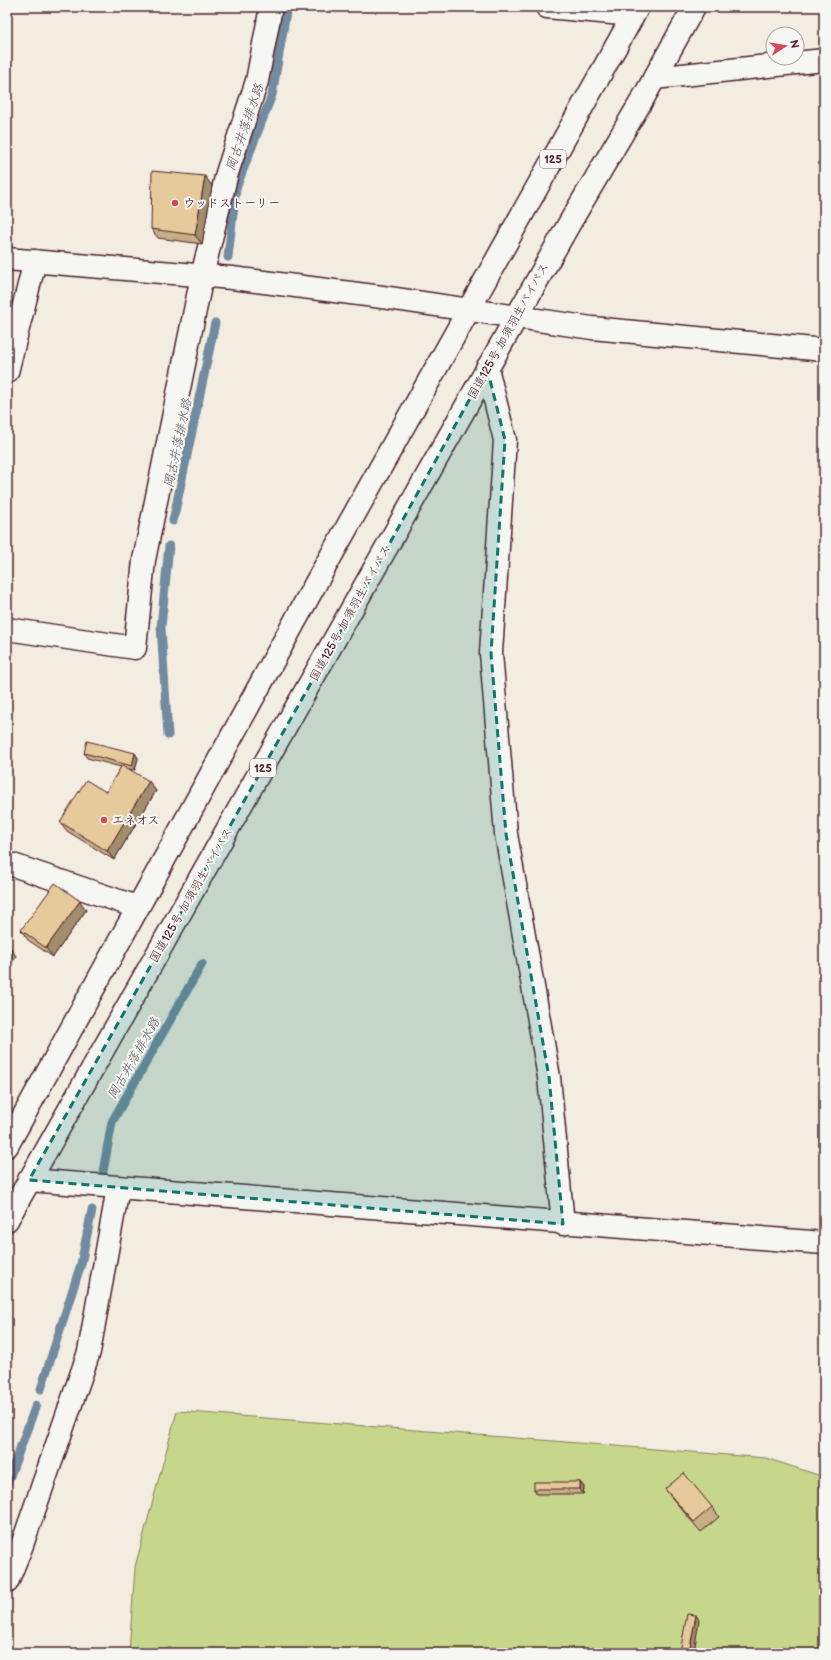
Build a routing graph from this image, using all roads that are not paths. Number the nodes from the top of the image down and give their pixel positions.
1 (271, 7) edge
2 (547, 7) edge
3 (694, 7) edge
4 (636, 11) edge
5 (824, 60) edge
6 (654, 78) junction
7 (7, 259) edge
8 (35, 261) junction
9 (217, 277) junction
10 (469, 310) junction
11 (518, 316) junction
12 (824, 350) edge
13 (487, 368) junction
14 (7, 372) edge
15 (7, 629) edge
16 (7, 864) edge
17 (137, 907) junction
18 (7, 1146) edge
19 (29, 1180) junction
20 (104, 1187) junction
21 (7, 1220) edge
22 (563, 1224) junction
23 (824, 1243) edge
24 (7, 1582) edge

1 - 9 main road
2 - 4 main road
3 - 6 main road, 国道125号 加須羽生バイパス / 125
4 - 10 main road, 125
5 - 6 main road
6 - 11 main road, 国道125号 加須羽生バイパス / 125
7 - 8 main road
8 - 9 main road
8 - 14 main road
9 - 10 main road
9 - 15 main road
10 - 11 main road
10 - 17 main road, 125
11 - 12 main road
11 - 13 main road, 国道125号 加須羽生バイパス / 125
13 - 19 main road, 国道125号 加須羽生バイパス / 125
13 - 22 main road
16 - 17 main road
17 - 18 main road, 125
19 - 20 main road
19 - 21 main road, 国道125号 加須羽生バイパス / 125
20 - 22 main road
20 - 24 main road
22 - 23 main road

